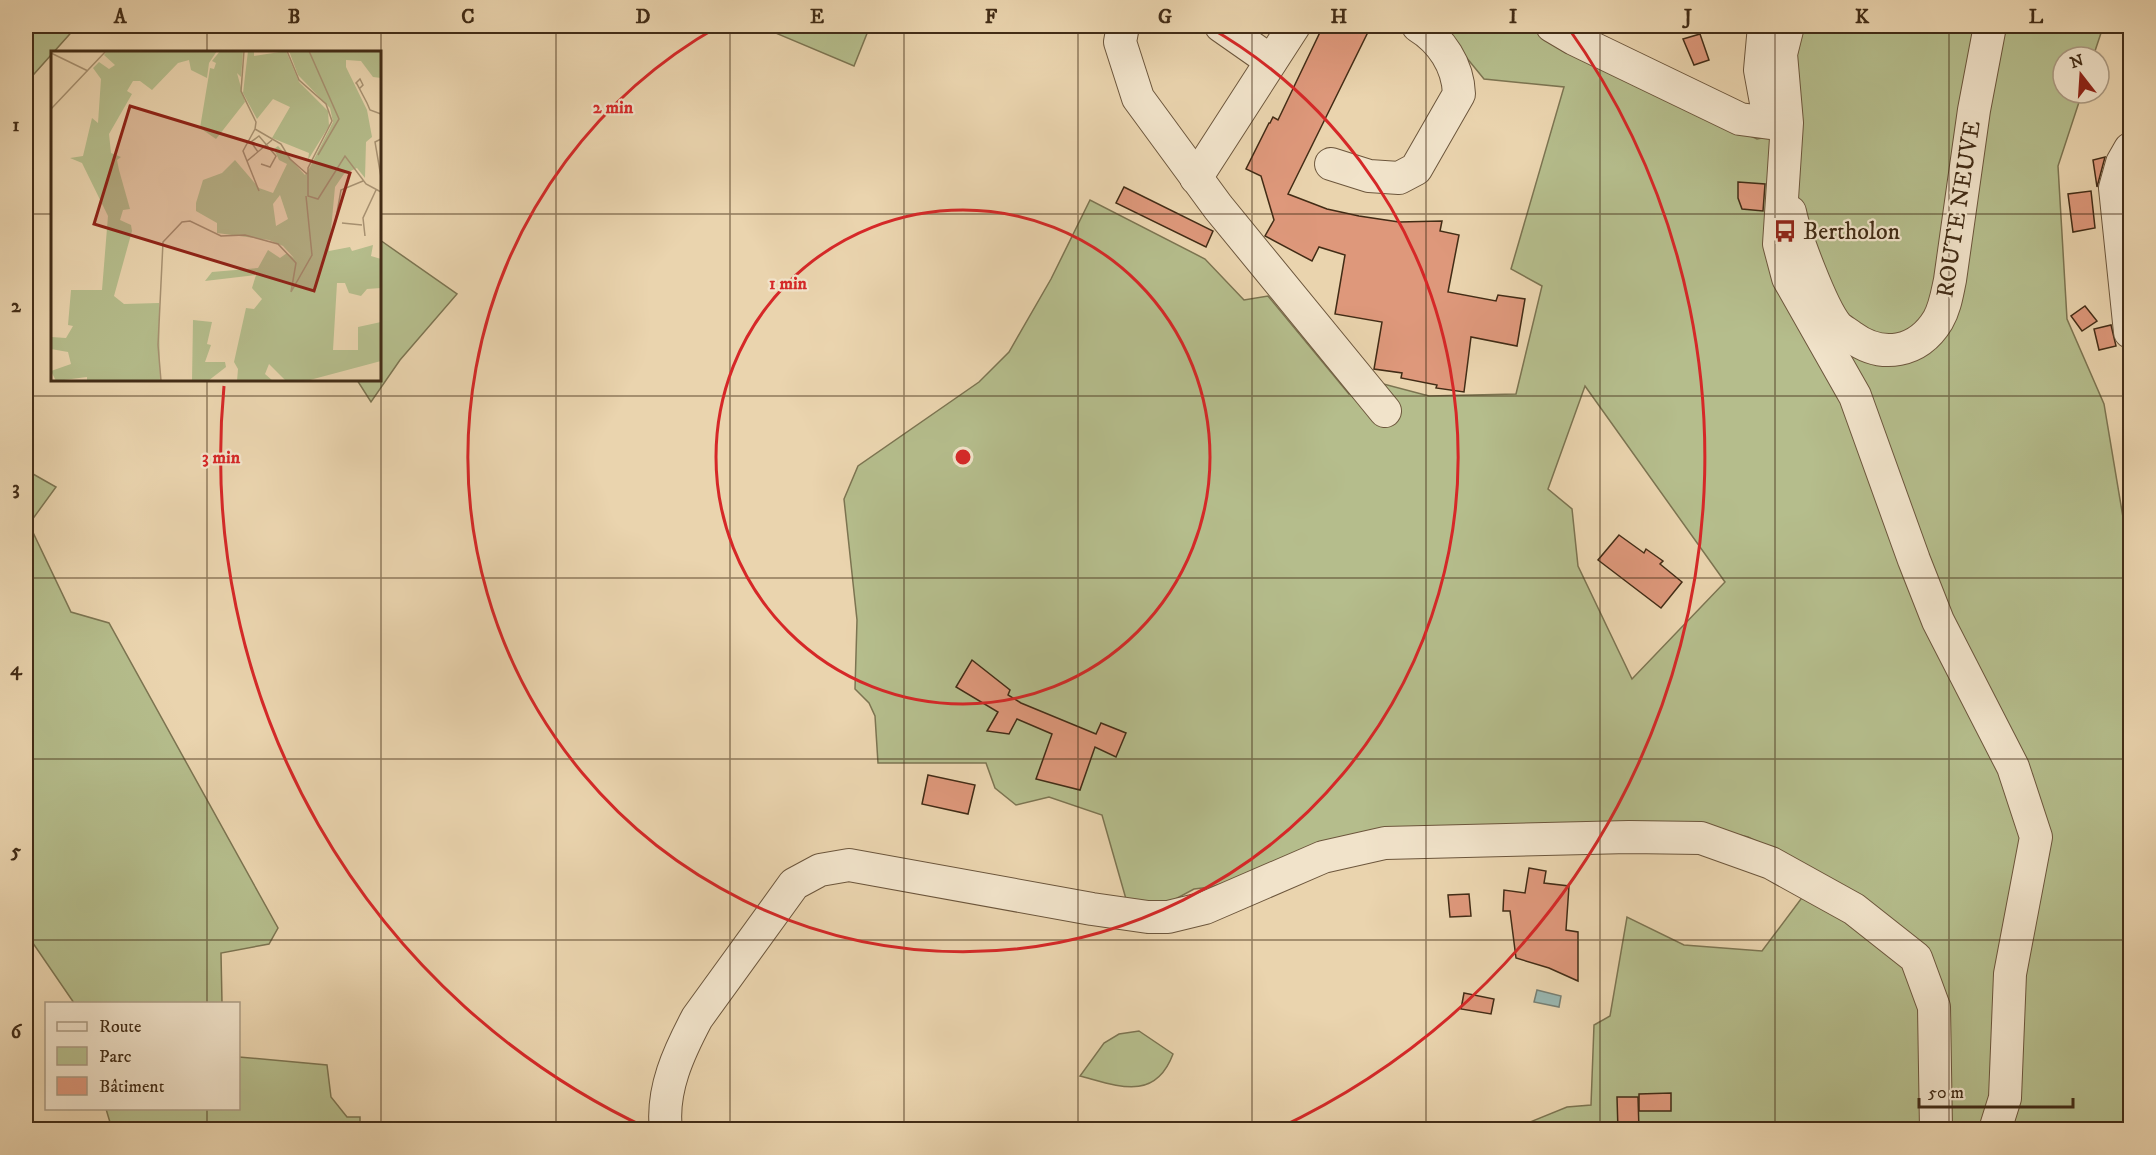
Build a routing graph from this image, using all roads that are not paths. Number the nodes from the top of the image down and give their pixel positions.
1 (1123, 26) edge
2 (1221, 26) edge
3 (1294, 26) edge
4 (1418, 26) edge
5 (1552, 26) edge
6 (1764, 26) edge
7 (1788, 26) edge
8 (1990, 26) edge
9 (1270, 61) junction
10 (1770, 123) junction
11 (2130, 149) edge
12 (1331, 164) dead end
13 (1196, 178) junction
14 (1784, 180) junction
15 (2130, 332) edge
16 (1385, 411) dead end
17 (666, 1130) edge
18 (1936, 1130) edge
19 (1995, 1130) edge

1 - 13 street
2 - 9 street
3 - 9 street
4 - 12 street
5 - 10 street
6 - 10 street, ROUTE NEUVE
7 - 14 street
8 - 14 street, ROUTE NEUVE
9 - 13 street
10 - 14 street, ROUTE NEUVE
11 - 15 street
13 - 16 street
14 - 19 street
17 - 18 street

